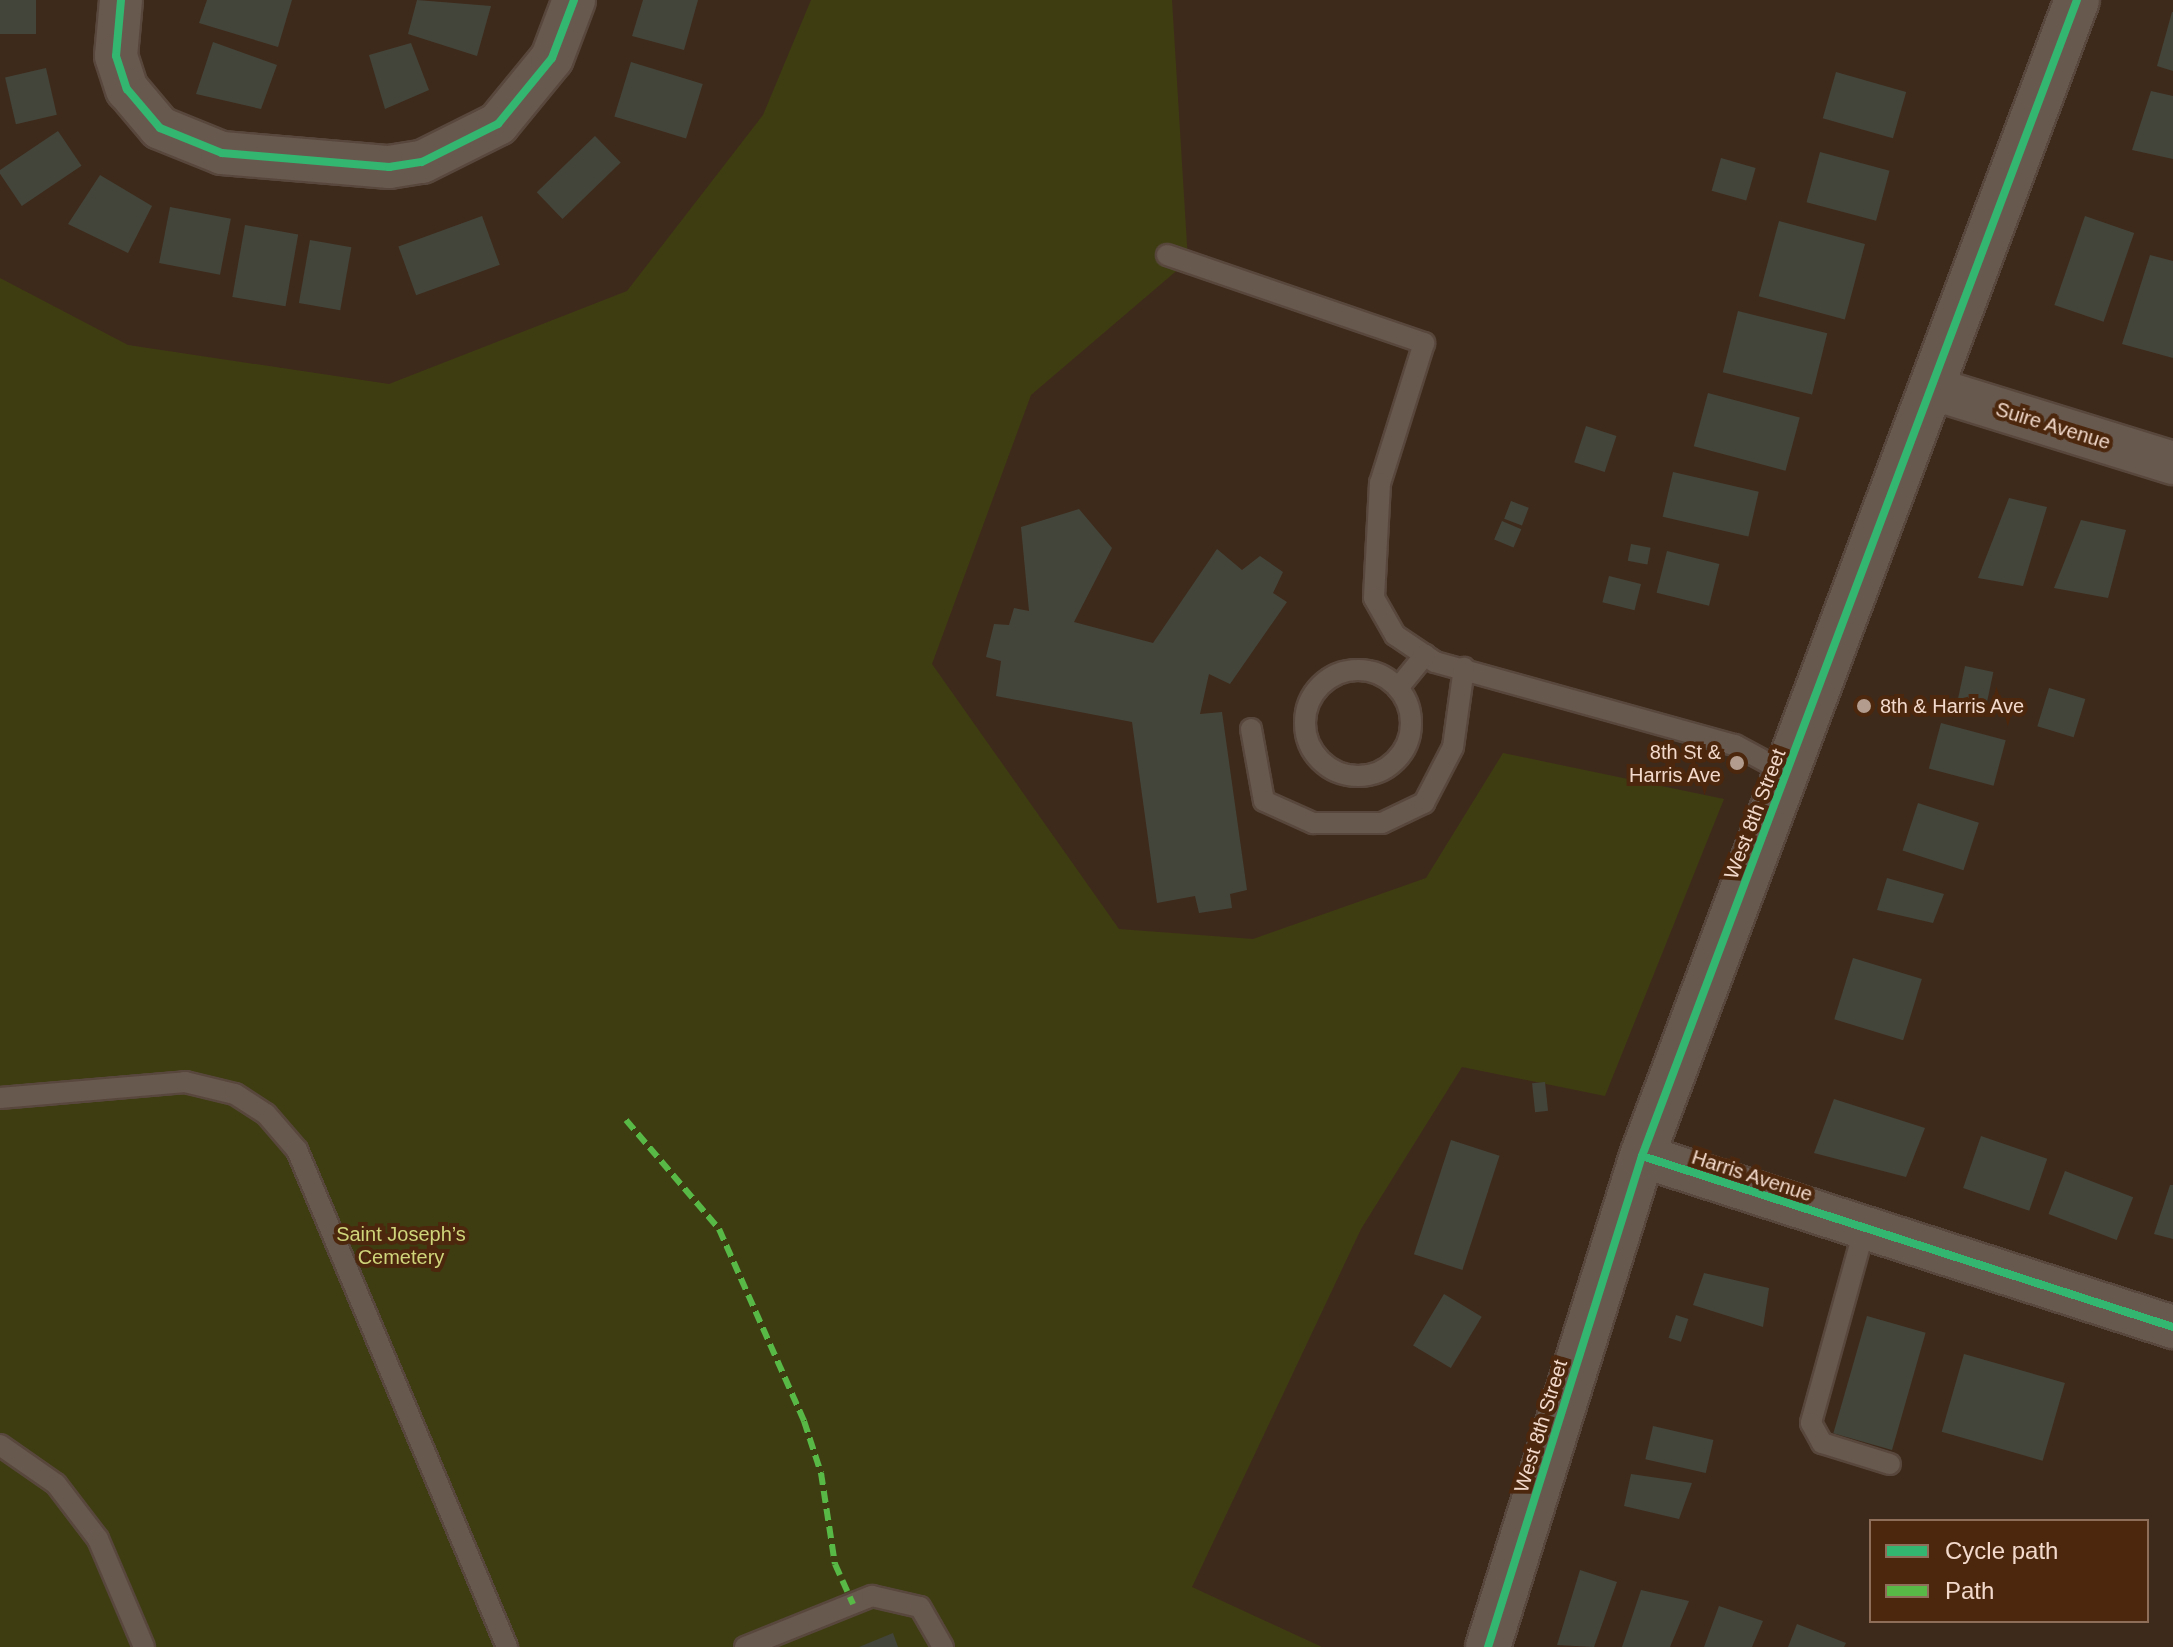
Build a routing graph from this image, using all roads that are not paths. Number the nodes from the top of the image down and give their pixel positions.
1 (121, 0) edge
2 (574, 0) edge
3 (2077, 0) edge
4 (1167, 255) dead end
5 (1934, 389) junction
6 (2173, 463) edge
7 (1425, 655) junction
8 (1464, 668) junction
9 (1398, 688) junction
10 (1251, 729) dead end
11 (1787, 773) junction
12 (0, 1098) edge
13 (1642, 1156) junction
14 (1864, 1230) junction
15 (2173, 1327) edge
16 (0, 1445) edge
17 (1890, 1464) dead end
18 (144, 1647) edge
19 (507, 1647) edge
20 (745, 1647) edge
21 (943, 1647) edge
22 (1488, 1647) edge

1 - 2 street
3 - 5 street, West 8th Street
4 - 7 lane
5 - 6 street, Suire Avenue
5 - 11 street, West 8th Street
7 - 8 lane
7 - 9 lane
8 - 10 lane
8 - 11 lane
9 - 9 lane
11 - 13 street, West 8th Street
12 - 19 lane
13 - 14 street, Harris Avenue
13 - 22 street, West 8th Street
14 - 15 street, Harris Avenue
14 - 17 lane
16 - 18 lane
20 - 21 lane

